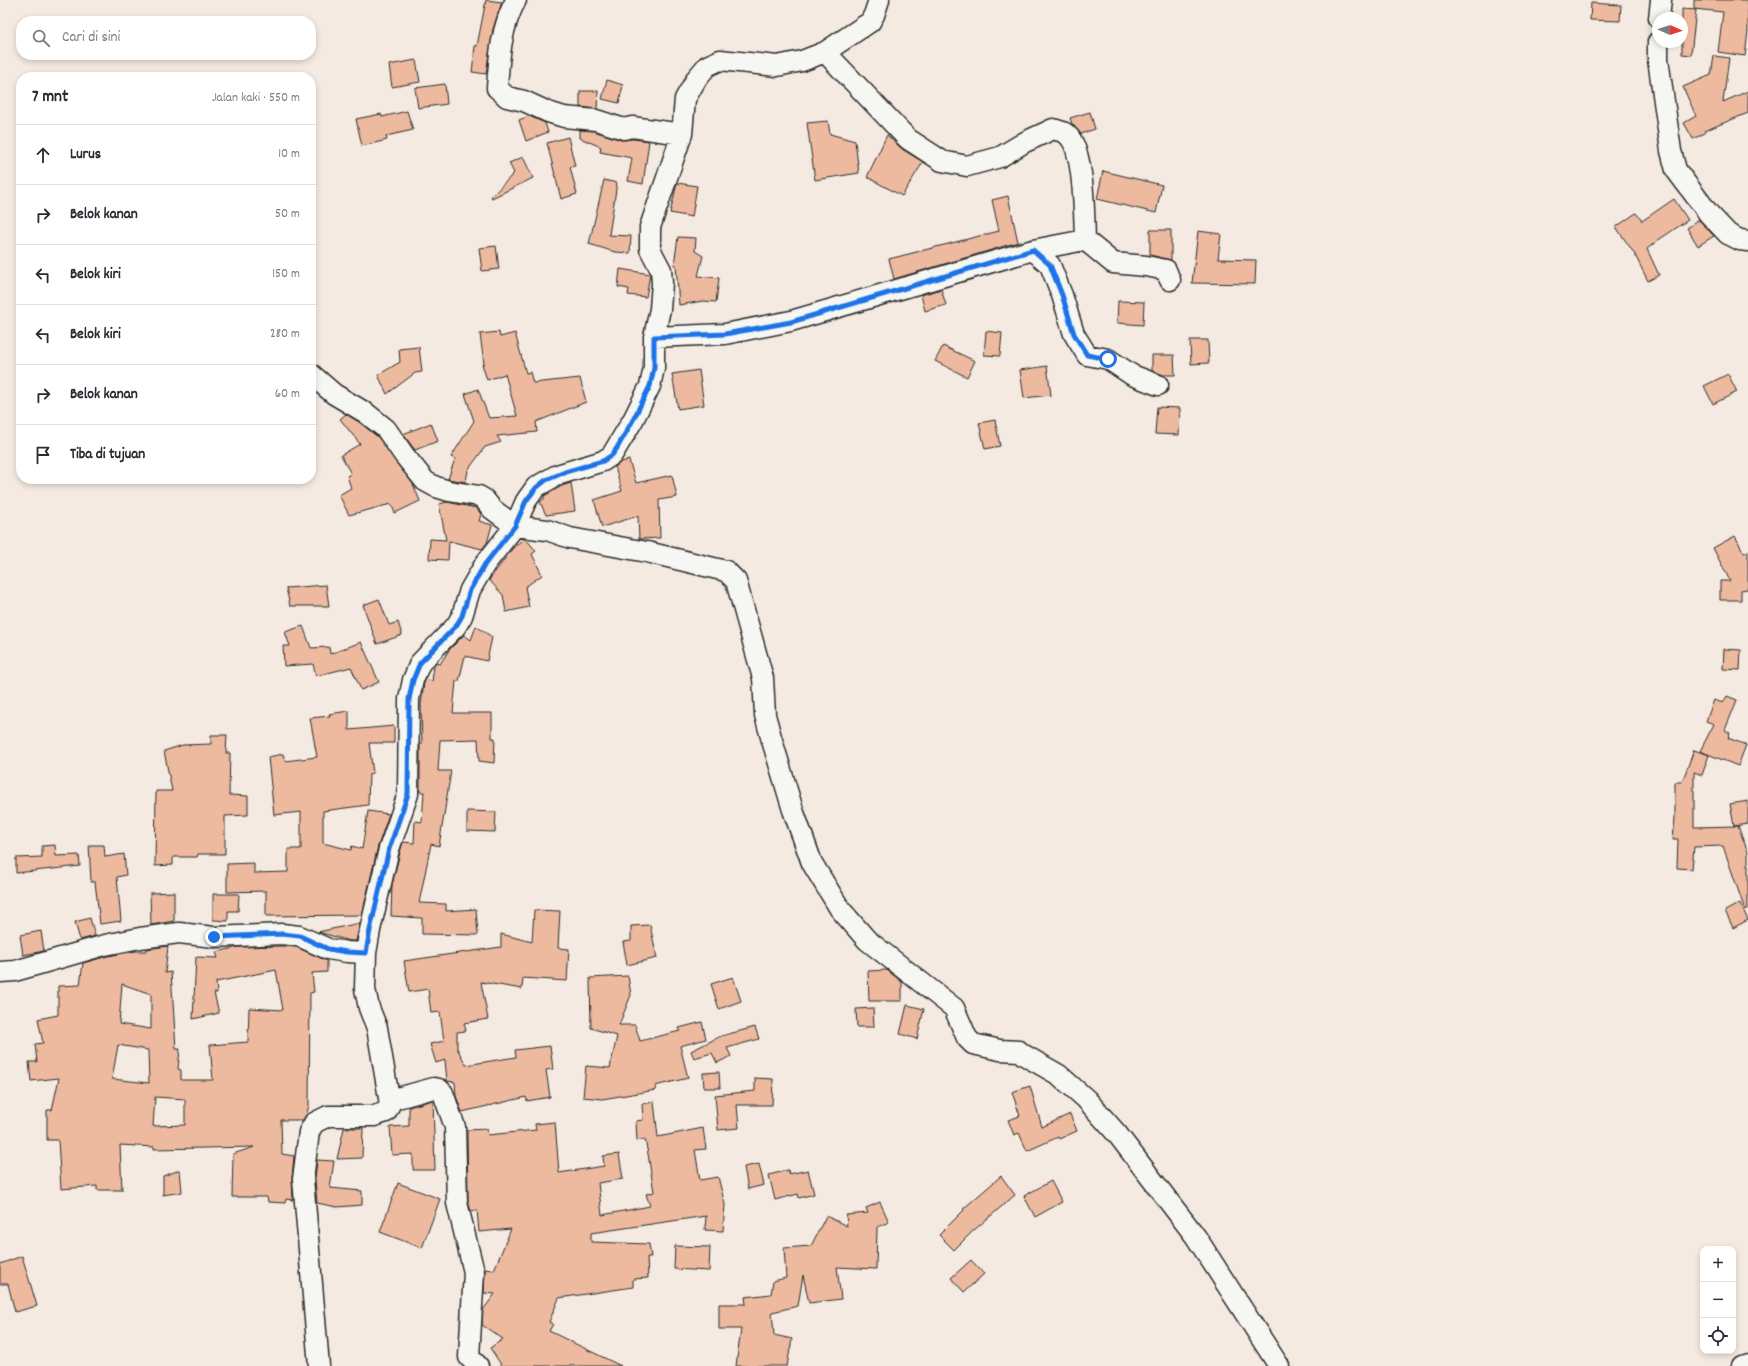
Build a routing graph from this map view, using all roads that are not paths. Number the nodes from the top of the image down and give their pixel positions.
1 (516, 0) edge
2 (879, 0) edge
3 (1661, 0) edge
4 (1660, 12) edge
5 (1658, 48) edge
6 (825, 52) junction
7 (682, 134) junction
8 (1085, 240) junction
9 (1748, 241) edge
10 (1033, 250) junction
11 (1170, 280) dead end
12 (654, 337) junction
13 (316, 378) edge
14 (1158, 385) dead end
15 (515, 526) junction
16 (366, 953) junction
17 (0, 972) edge
18 (390, 1100) junction
19 (1748, 1364) edge
20 (319, 1366) edge
21 (478, 1366) edge
22 (1279, 1366) edge
23 (1742, 1366) edge

1 - 7 street
2 - 6 street
3 - 4 street
5 - 9 street
6 - 7 street
6 - 8 street
7 - 12 street
8 - 10 street
8 - 11 street
10 - 12 street
10 - 14 street
12 - 15 street
13 - 15 street
15 - 16 street
15 - 22 street
16 - 17 street
16 - 18 street
18 - 20 street
18 - 21 street
19 - 23 street

